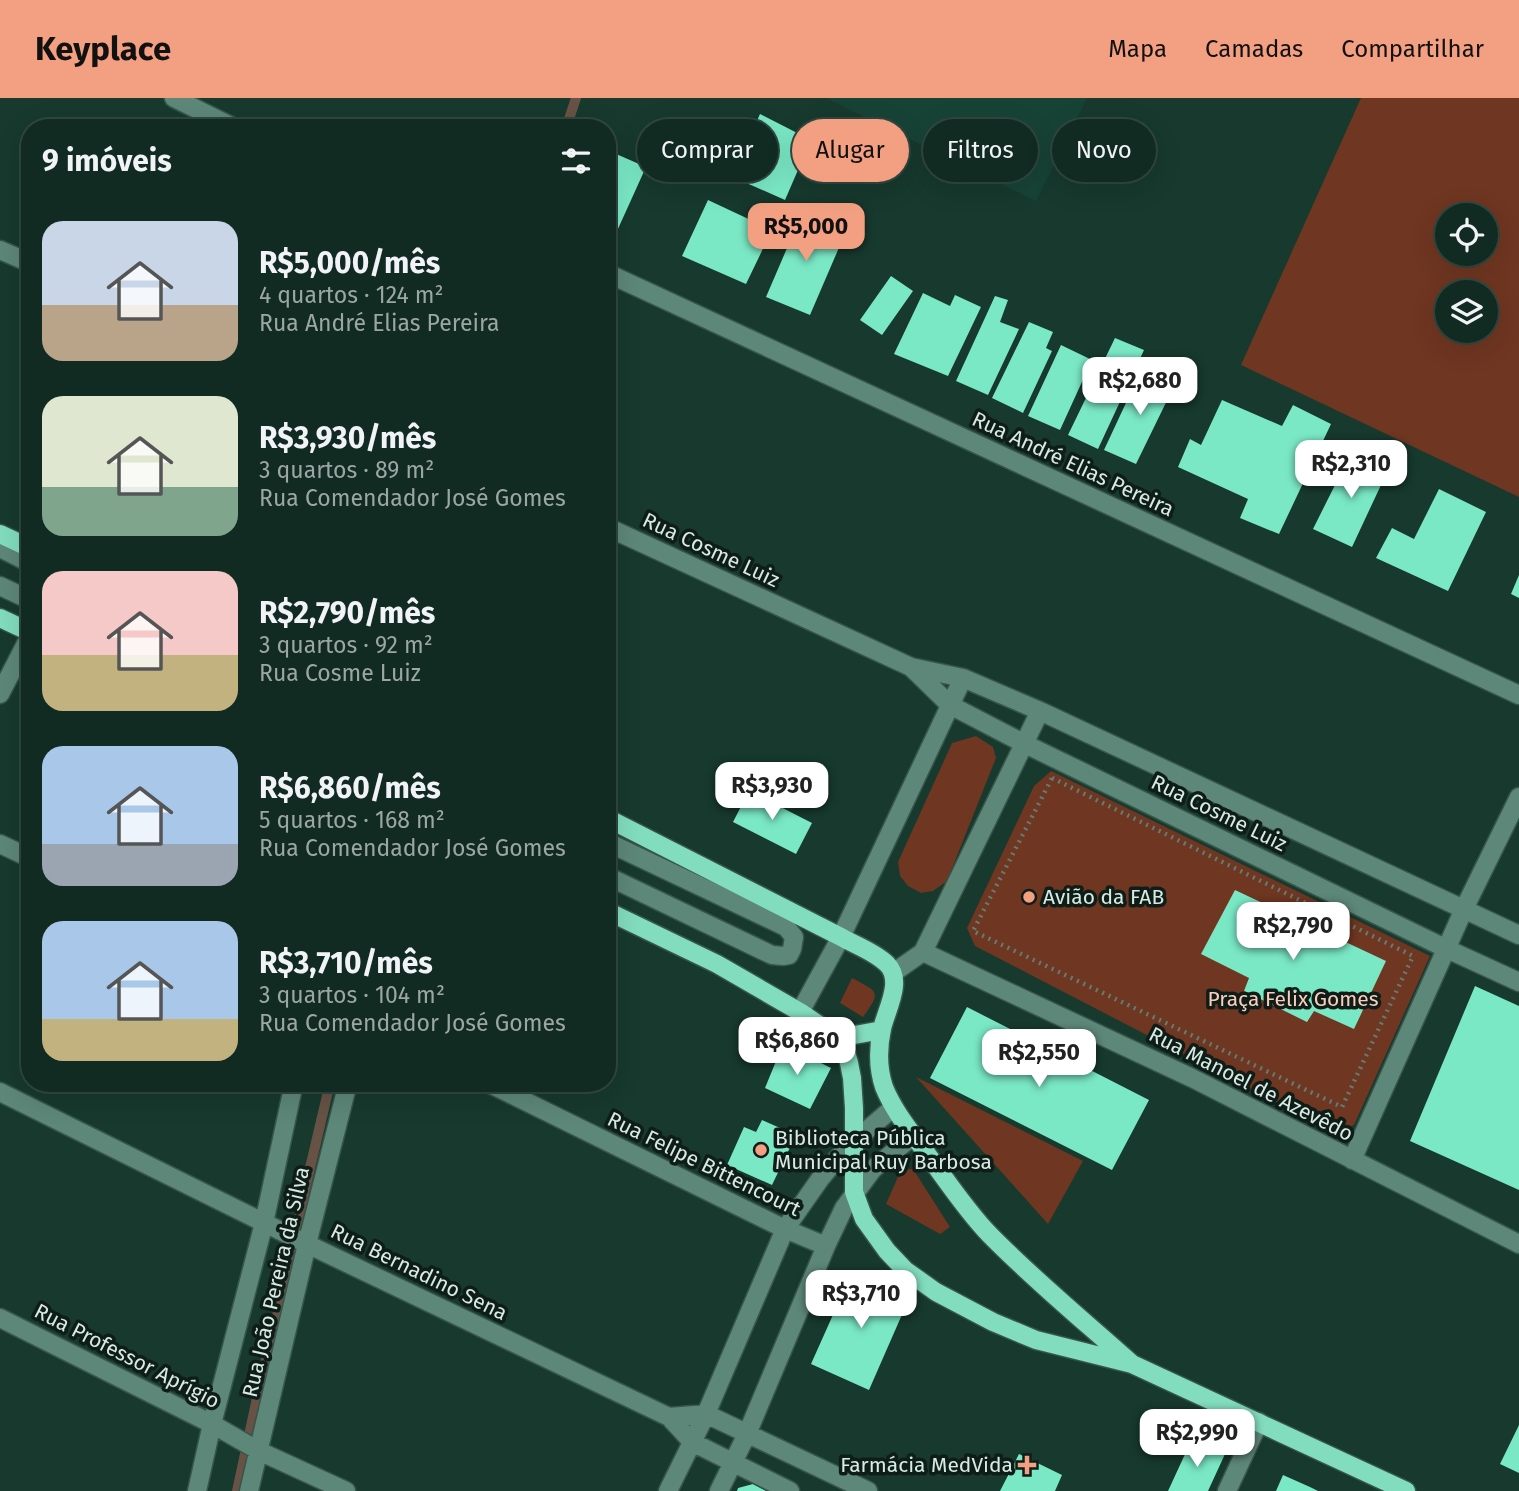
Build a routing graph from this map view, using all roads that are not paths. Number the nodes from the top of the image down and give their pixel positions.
1 (174, 98) edge
2 (217, 119) edge
3 (0, 250) edge
4 (21, 259) edge
5 (616, 278) edge
6 (616, 531) edge
7 (0, 534) edge
8 (21, 544) edge
9 (0, 548) edge
10 (21, 558) edge
11 (0, 586) edge
12 (21, 596) edge
13 (0, 618) edge
14 (21, 629) edge
15 (21, 652) edge
16 (911, 667) junction
17 (963, 678) junction
18 (0, 694) edge
19 (1519, 695) edge
20 (950, 705) junction
21 (1040, 710) junction
22 (1025, 744) junction
23 (1519, 797) edge
24 (616, 823) edge
25 (0, 844) edge
26 (616, 846) edge
27 (21, 854) edge
28 (616, 880) edge
29 (1464, 909) junction
30 (616, 915) edge
31 (1519, 935) edge
32 (841, 937) junction
33 (1447, 949) junction
34 (923, 952) junction
35 (892, 973) junction
36 (1519, 982) edge
37 (800, 1012) junction
38 (882, 1030) junction
39 (838, 1038) junction
40 (0, 1092) edge
41 (292, 1092) edge
42 (346, 1092) edge
43 (506, 1092) edge
44 (894, 1107) junction
45 (914, 1135) junction
46 (853, 1142) junction
47 (1352, 1160) junction
48 (854, 1192) junction
49 (264, 1223) junction
50 (785, 1229) junction
51 (307, 1244) junction
52 (1519, 1244) edge
53 (826, 1246) junction
54 (0, 1318) edge
55 (1132, 1364) junction
56 (706, 1414) junction
57 (669, 1417) junction
58 (1259, 1422) junction
59 (212, 1424) junction
60 (747, 1434) junction
61 (692, 1442) junction
62 (259, 1451) junction
63 (734, 1462) junction
64 (197, 1491) edge
65 (249, 1491) edge
66 (346, 1491) edge
67 (668, 1491) edge
68 (719, 1491) edge
69 (790, 1491) edge
70 (868, 1491) edge
71 (1227, 1491) edge
72 (1406, 1491) edge

1 - 2 street
3 - 4 street
5 - 19 street, Rua André Elias Pereira
6 - 16 street, Rua Cosme Luiz
7 - 8 main road
9 - 10 street
11 - 12 street
13 - 14 main road
15 - 18 street
16 - 17 street, Rua Cosme Luiz
16 - 20 street, Rua Cosme Luiz
17 - 20 street
17 - 21 street, Rua Cosme Luiz
20 - 22 street, Rua Cosme Luiz
20 - 32 street
21 - 22 street
21 - 29 street, Rua Cosme Luiz
22 - 33 street, Rua Cosme Luiz
22 - 34 street
23 - 29 street
24 - 32 main road
25 - 27 street
26 - 28 street
29 - 31 street, Rua Cosme Luiz
29 - 33 street
30 - 37 main road
32 - 35 main road
32 - 37 street
33 - 36 street, Rua Cosme Luiz
33 - 47 street
34 - 35 street
34 - 47 street, Rua Manoel de Azevêdo
35 - 38 main road
37 - 39 main road
38 - 39 main road
38 - 44 main road
39 - 46 main road
40 - 49 street, Rua Bernadino Sena
41 - 49 street, Rua João Pereira da Silva
42 - 51 street, Rua João Pereira da Silva
43 - 50 street, Rua Felipe Bittencourt
44 - 45 main road
44 - 46 street
45 - 48 street
45 - 55 main road
46 - 48 main road
46 - 50 street
47 - 52 street, Rua Manoel de Azevêdo
48 - 53 street
48 - 55 main road
49 - 51 street, Rua Bernadino Sena
49 - 59 street, Rua João Pereira da Silva
50 - 53 street, Rua Felipe Bittencourt
50 - 56 street
51 - 57 street, Rua Bernadino Sena
51 - 62 street, Rua João Pereira da Silva
53 - 60 street
54 - 59 street, Rua Professor Aprígio
55 - 58 main road
56 - 57 street
56 - 60 street
56 - 61 street
57 - 61 street, Rua Bernadino Sena
58 - 71 street
58 - 72 main road
59 - 62 street, Rua Professor Aprígio
59 - 64 street, Rua João Pereira da Silva
60 - 63 street
60 - 70 street
61 - 63 street, Rua Bernadino Sena
61 - 67 street
62 - 65 street, Rua João Pereira da Silva
62 - 66 street, Rua Professor Aprígio
63 - 68 street
63 - 69 street, Rua Bernadino Sena

